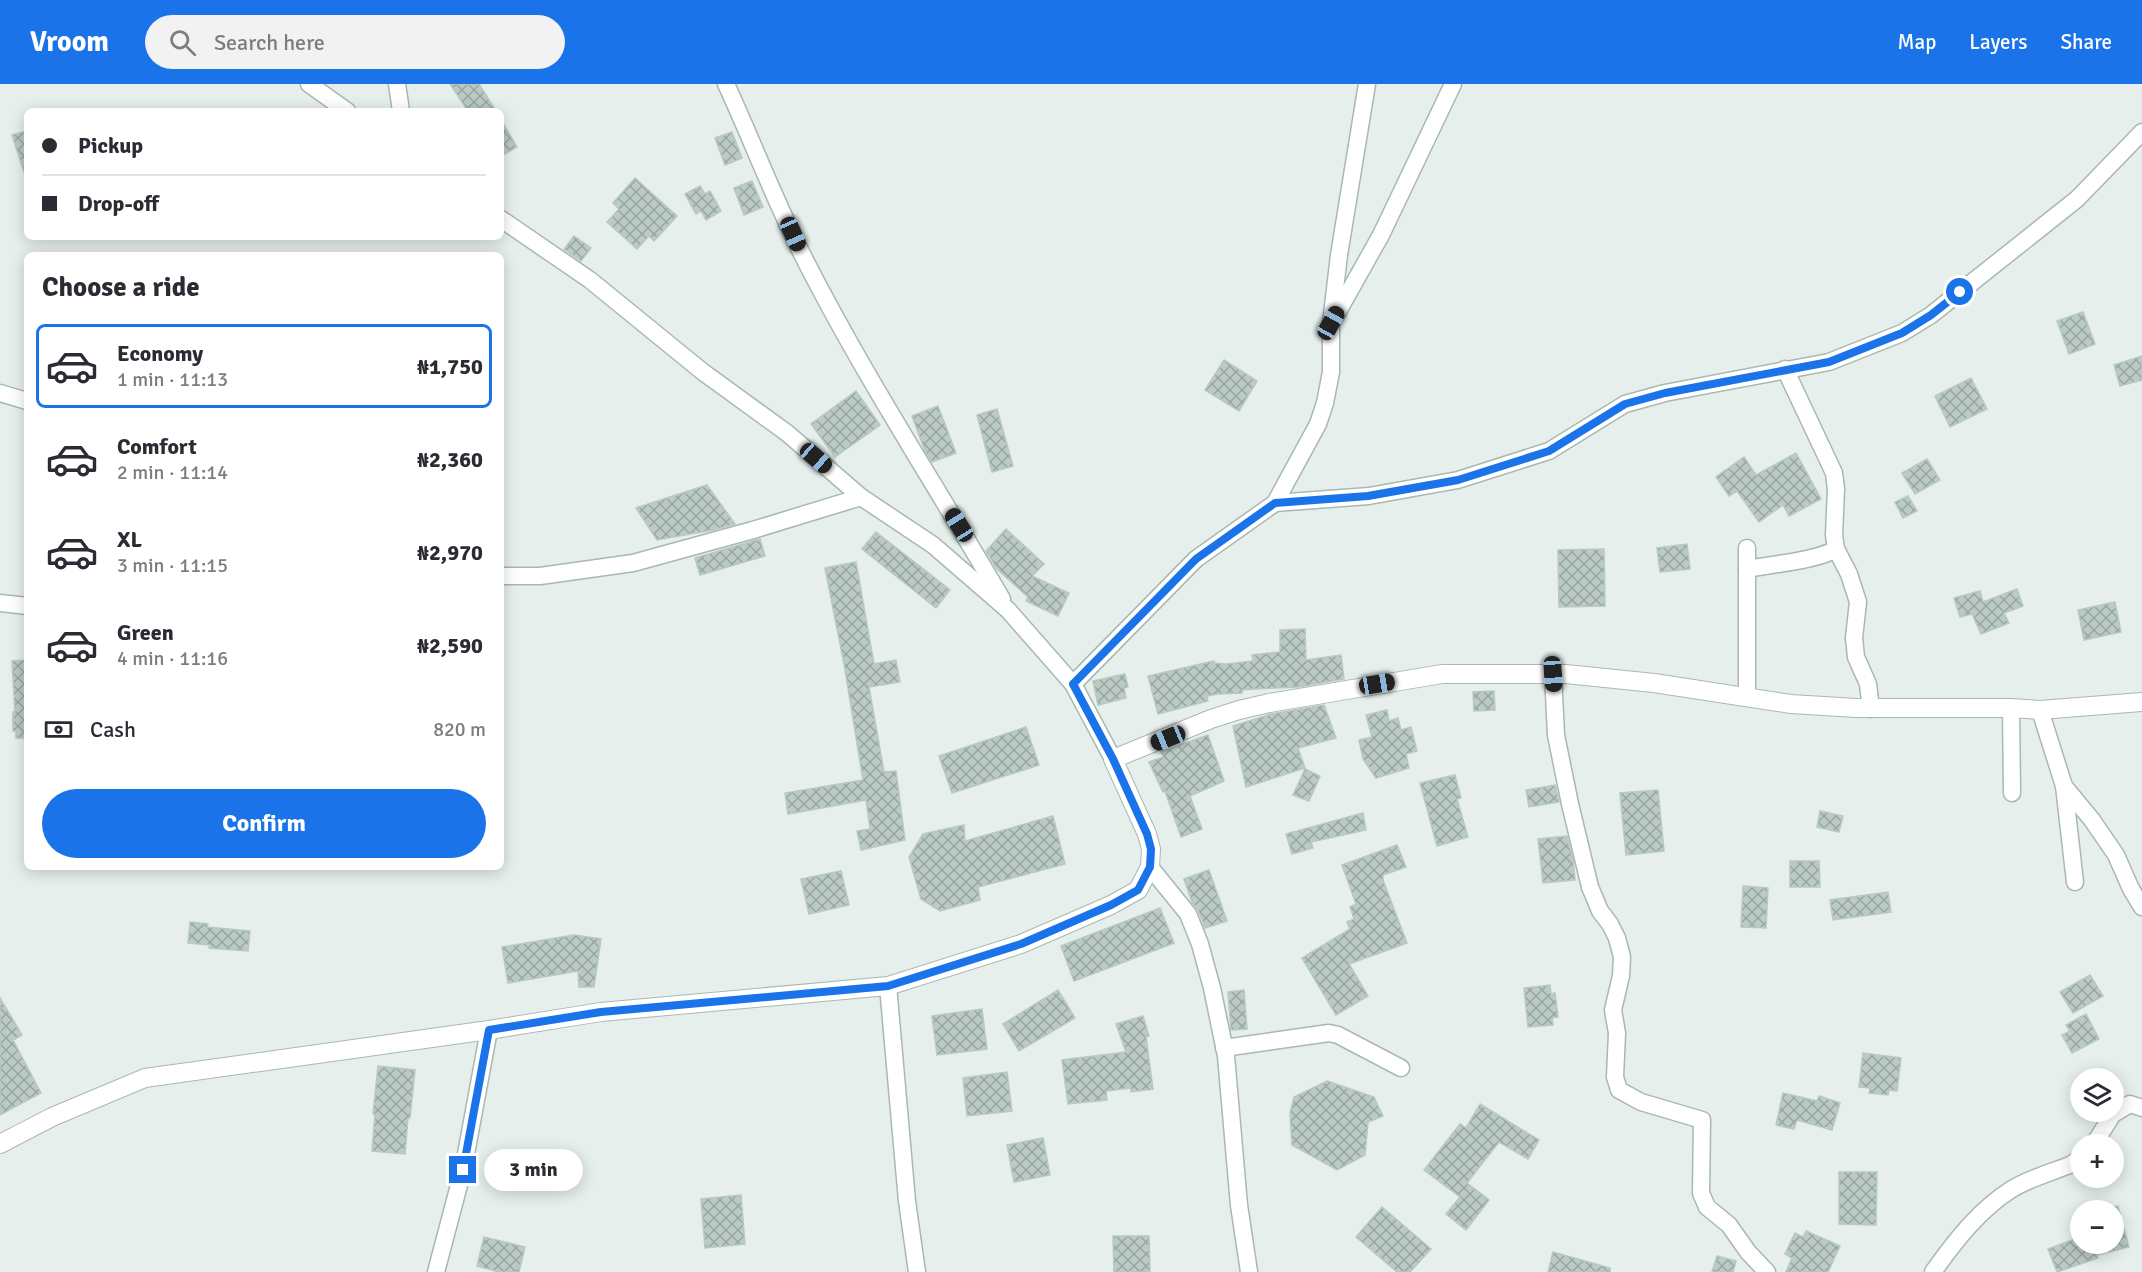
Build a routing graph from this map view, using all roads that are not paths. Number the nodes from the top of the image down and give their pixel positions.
1 (309, 84) edge
2 (398, 84) edge
3 (726, 84) edge
4 (1367, 84) edge
5 (1453, 84) edge
6 (343, 108) edge
7 (401, 108) edge
8 (2142, 132) edge
9 (504, 221) edge
10 (1331, 323) junction
11 (1785, 369) junction
12 (0, 393) edge
13 (24, 401) edge
14 (861, 497) junction
15 (1275, 503) junction
16 (1748, 548) dead end
17 (1836, 549) junction
18 (1747, 569) junction
19 (504, 576) edge
20 (0, 603) edge
21 (24, 606) edge
22 (1008, 610) junction
23 (1553, 674) junction
24 (1073, 684) junction
25 (1747, 697) junction
26 (2142, 702) edge
27 (2011, 708) junction
28 (1871, 709) junction
29 (2040, 710) junction
30 (1113, 759) junction
31 (2064, 786) junction
32 (2012, 793) dead end
33 (1150, 867) junction
34 (2075, 882) dead end
35 (2137, 887) edge
36 (2142, 907) edge
37 (888, 986) junction
38 (489, 1030) junction
39 (1224, 1048) junction
40 (1401, 1068) dead end
41 (2142, 1108) edge
42 (2100, 1134) edge
43 (0, 1144) edge
44 (2070, 1165) edge
45 (436, 1272) edge
46 (917, 1272) edge
47 (1249, 1272) edge
48 (1767, 1272) edge
49 (1933, 1272) edge

1 - 6 street
2 - 7 street
3 - 22 street
4 - 10 street
5 - 10 street
8 - 11 street
9 - 14 street
10 - 15 street
11 - 15 street
11 - 17 street
12 - 13 street
14 - 19 street
14 - 22 street
15 - 24 street
16 - 18 street
17 - 18 street
17 - 28 street
18 - 25 street
20 - 21 street
22 - 24 street
23 - 25 street
23 - 30 street
23 - 48 street
24 - 30 street
25 - 28 street
26 - 29 street
27 - 28 street
27 - 29 street
27 - 32 street
29 - 31 street
30 - 33 street
31 - 34 street
31 - 35 street
33 - 37 street
33 - 39 street
35 - 36 street
37 - 38 street
37 - 46 street
38 - 43 street
38 - 45 street
39 - 40 street
39 - 47 street
41 - 42 street
44 - 49 street

